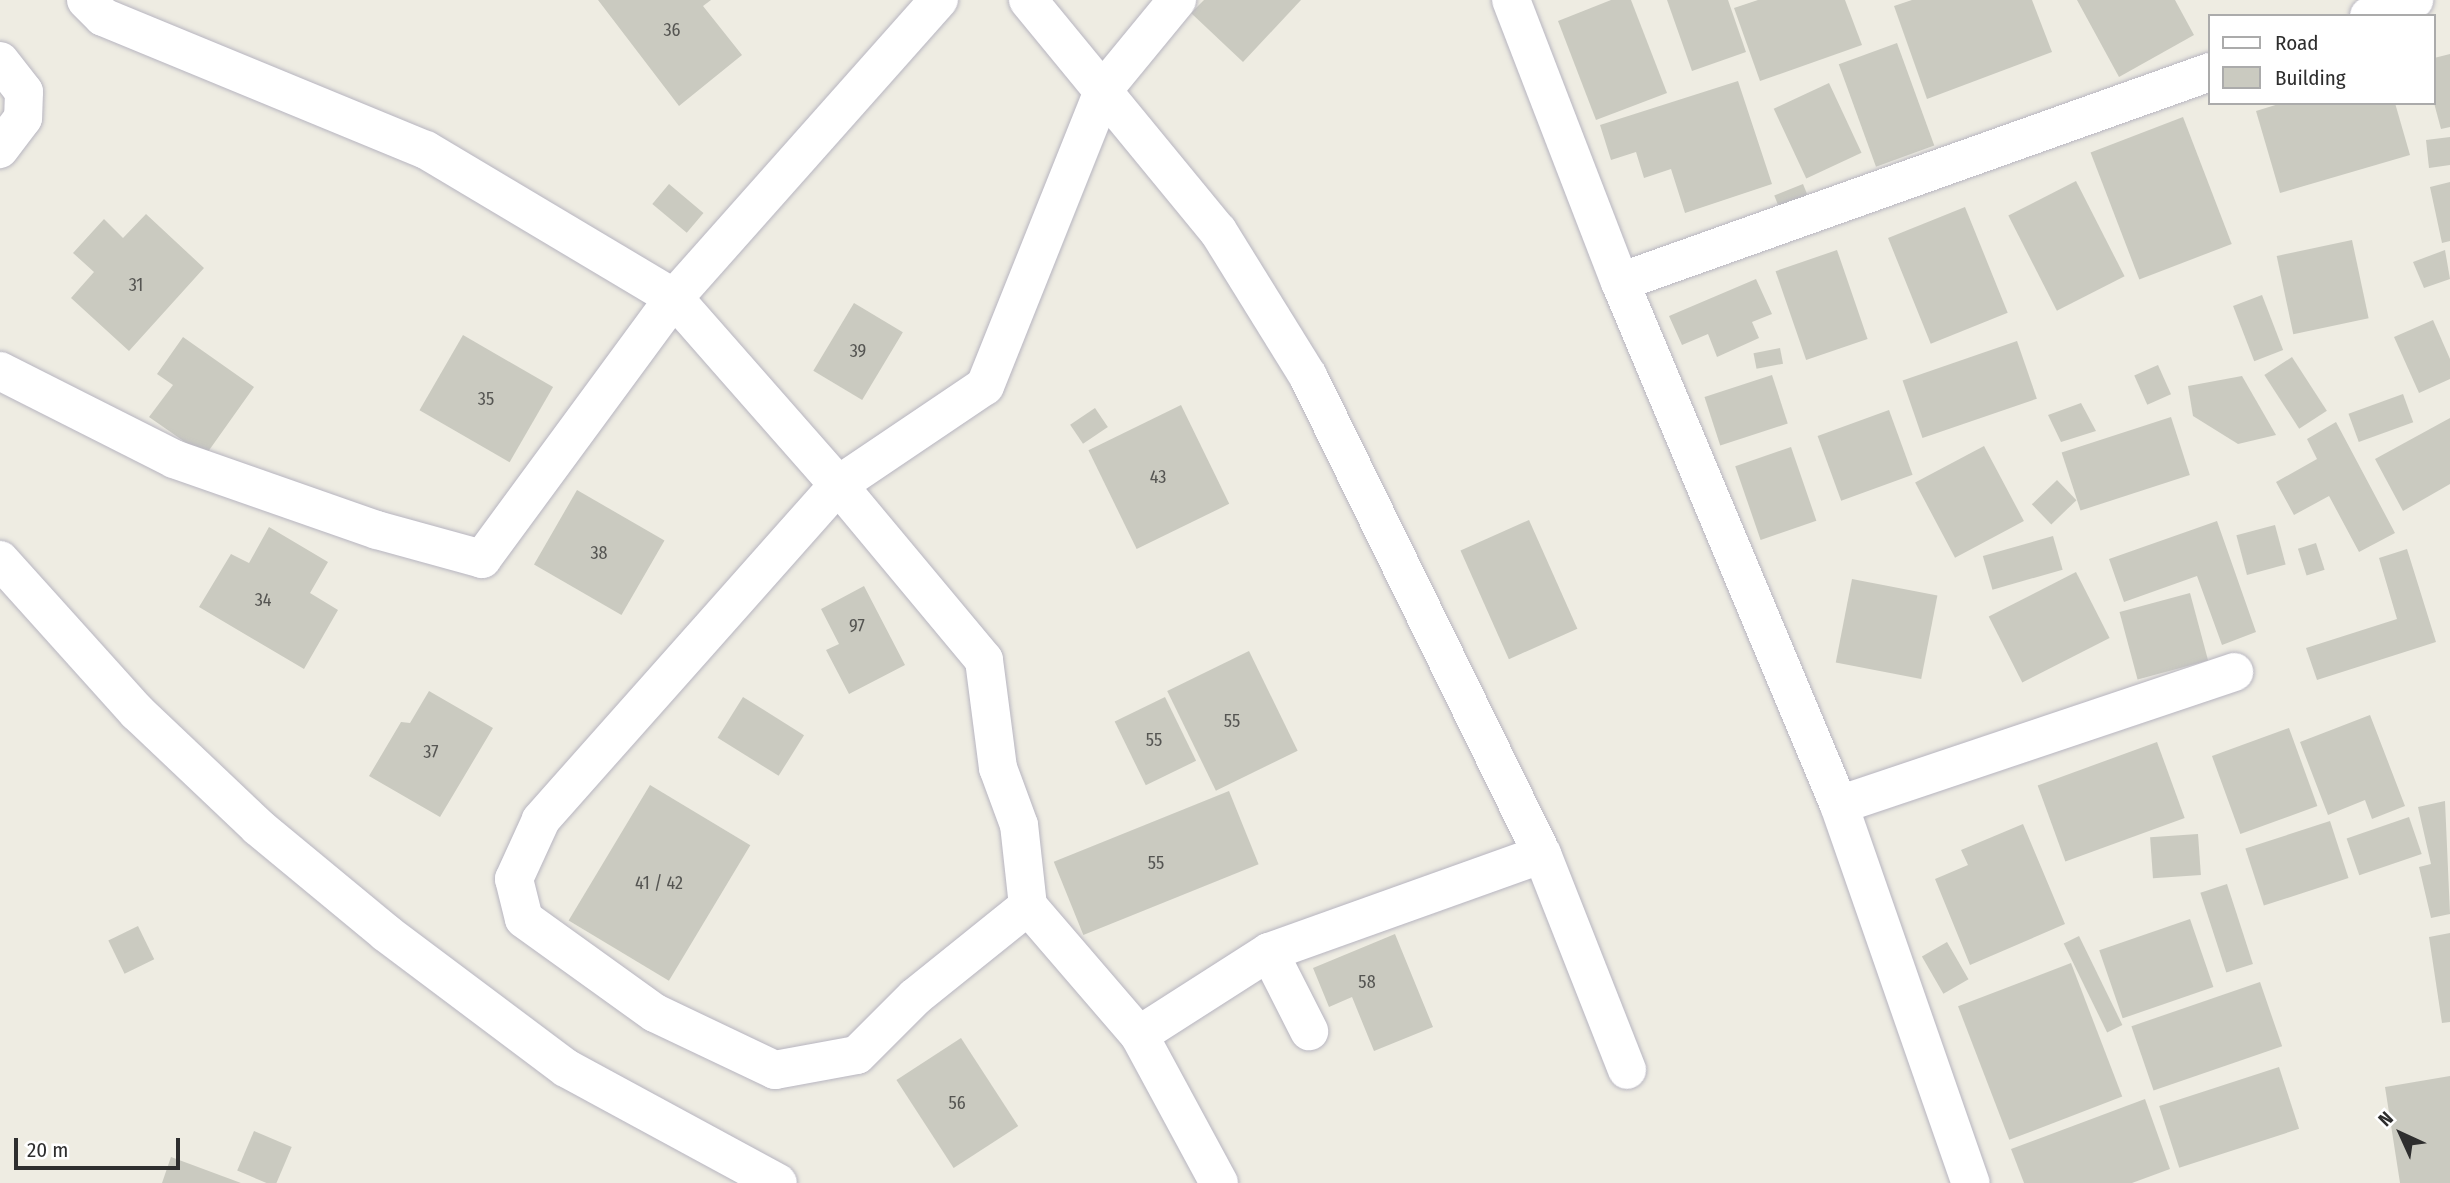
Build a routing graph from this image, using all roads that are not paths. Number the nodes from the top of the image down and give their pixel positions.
1 (86, 0) edge
2 (939, 0) edge
3 (1028, 0) edge
4 (1177, 0) edge
5 (1511, 0) edge
6 (2413, 0) edge
7 (2374, 14) edge
8 (0, 61) edge
9 (2208, 73) edge
10 (1104, 89) junction
11 (0, 149) edge
12 (1620, 282) junction
13 (674, 298) junction
14 (0, 371) edge
15 (838, 485) junction
16 (0, 560) edge
17 (2234, 672) dead end
18 (1839, 805) junction
19 (1542, 854) junction
20 (1028, 906) junction
21 (1269, 953) junction
22 (1310, 1031) dead end
23 (1139, 1035) junction
24 (1627, 1070) dead end
25 (778, 1183) edge
26 (1219, 1183) edge
27 (1971, 1183) edge

1 - 13 street
2 - 13 street
3 - 10 street
4 - 10 street
5 - 12 street
6 - 7 street
8 - 11 street
9 - 12 street
10 - 15 street
10 - 19 street
12 - 18 street
13 - 14 street
13 - 15 street
15 - 20 street
15 - 20 street
16 - 25 street
17 - 18 street
18 - 27 street
19 - 21 street
19 - 24 street
20 - 23 street
21 - 22 street
21 - 23 street
23 - 26 street

